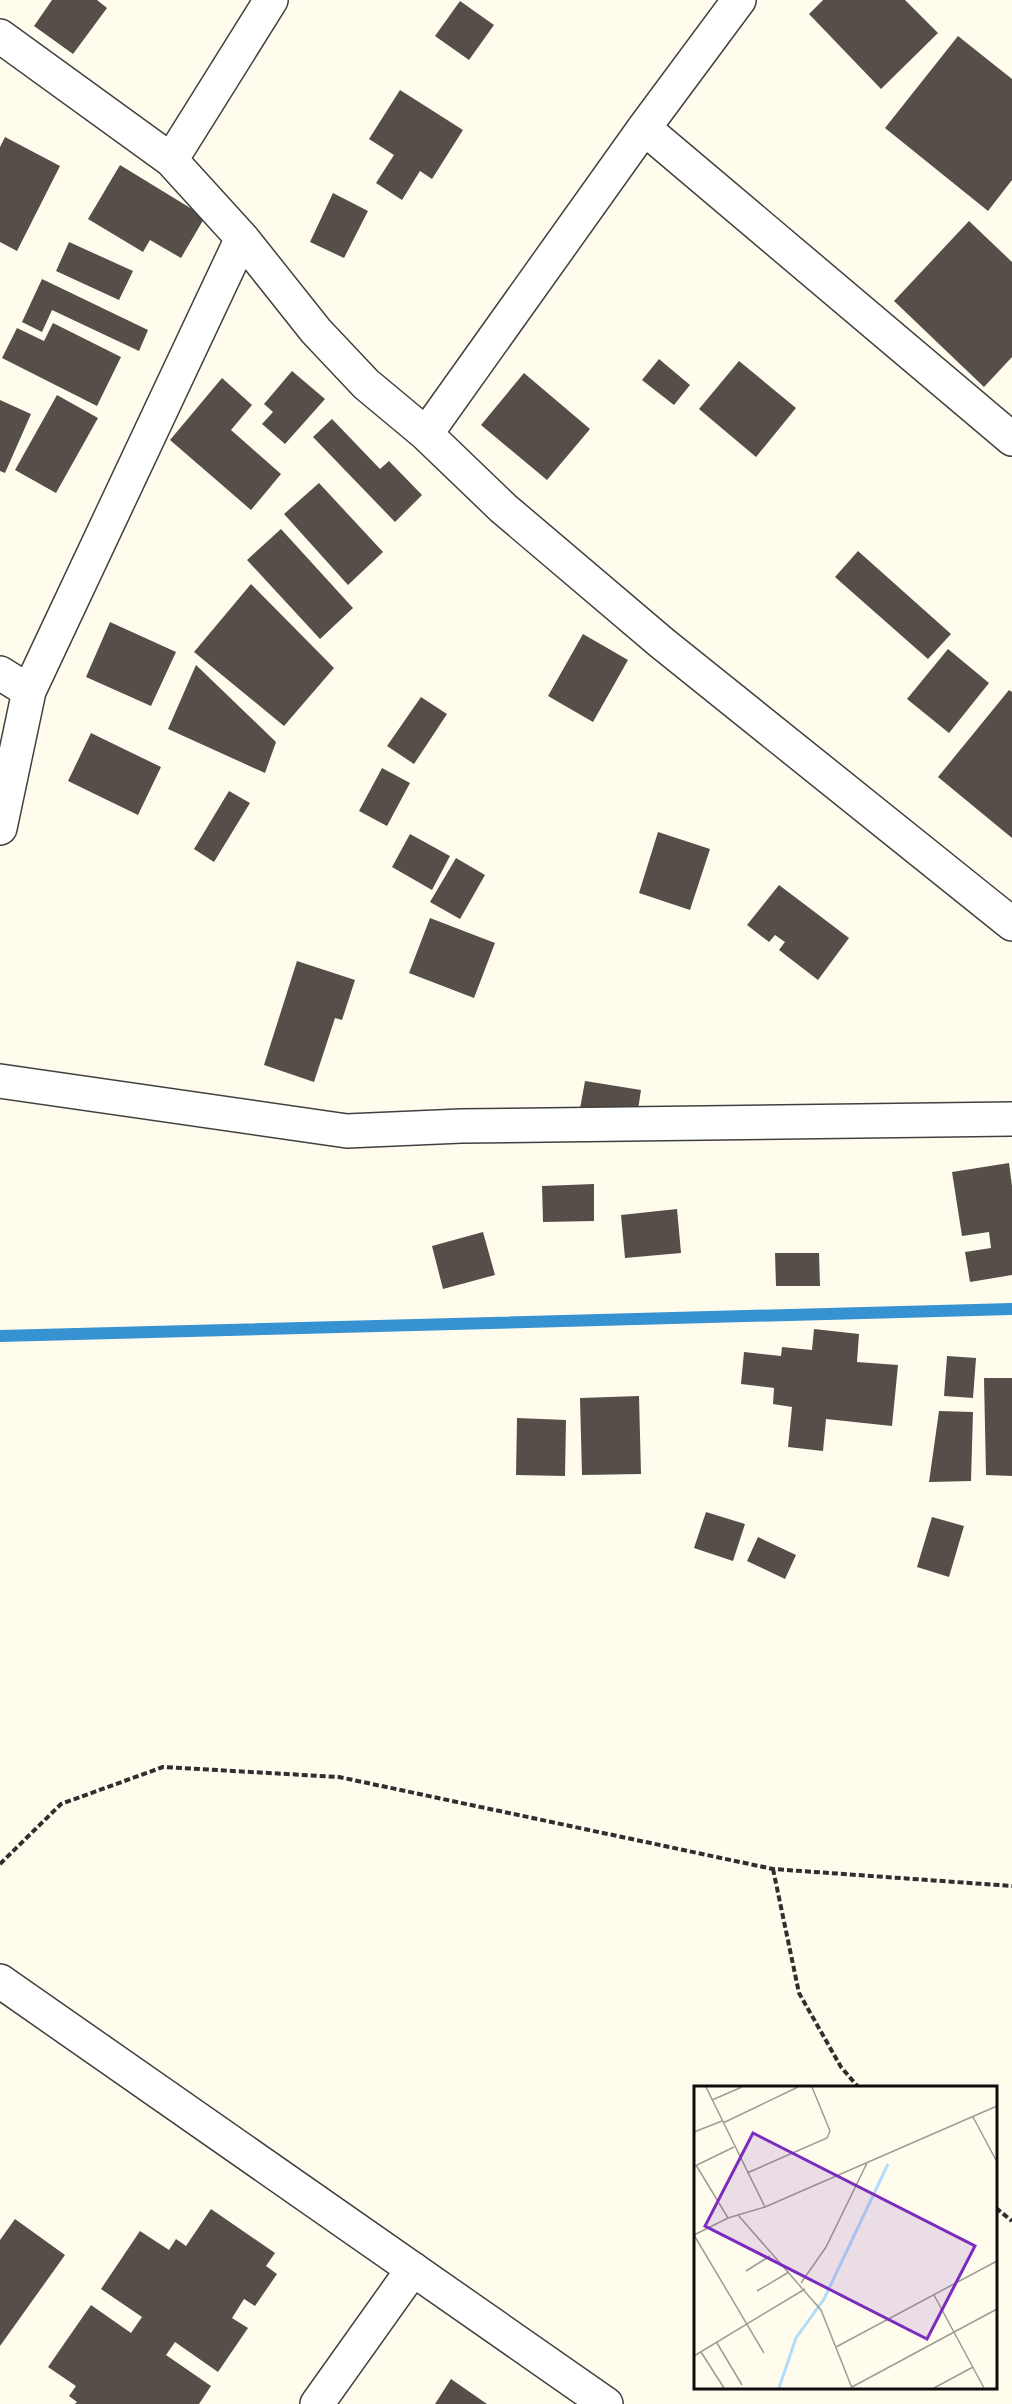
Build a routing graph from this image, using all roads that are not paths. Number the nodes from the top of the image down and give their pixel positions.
1 (272, 0) edge
2 (739, 0) edge
3 (0, 36) edge
4 (644, 128) junction
5 (171, 160) junction
6 (242, 238) junction
7 (426, 434) junction
8 (1012, 439) edge
9 (0, 674) edge
10 (29, 691) junction
11 (0, 828) edge
12 (1012, 924) edge
13 (0, 1081) edge
14 (1012, 1119) edge
15 (0, 1981) edge
16 (412, 2269) junction
17 (317, 2404) edge
18 (606, 2404) edge

1 - 5 street
2 - 4 street
3 - 5 street
4 - 7 street
4 - 8 street
5 - 6 street
6 - 7 street
6 - 10 street
7 - 12 street
9 - 10 street
10 - 11 street
13 - 14 street
15 - 16 street
16 - 17 street
16 - 18 street

